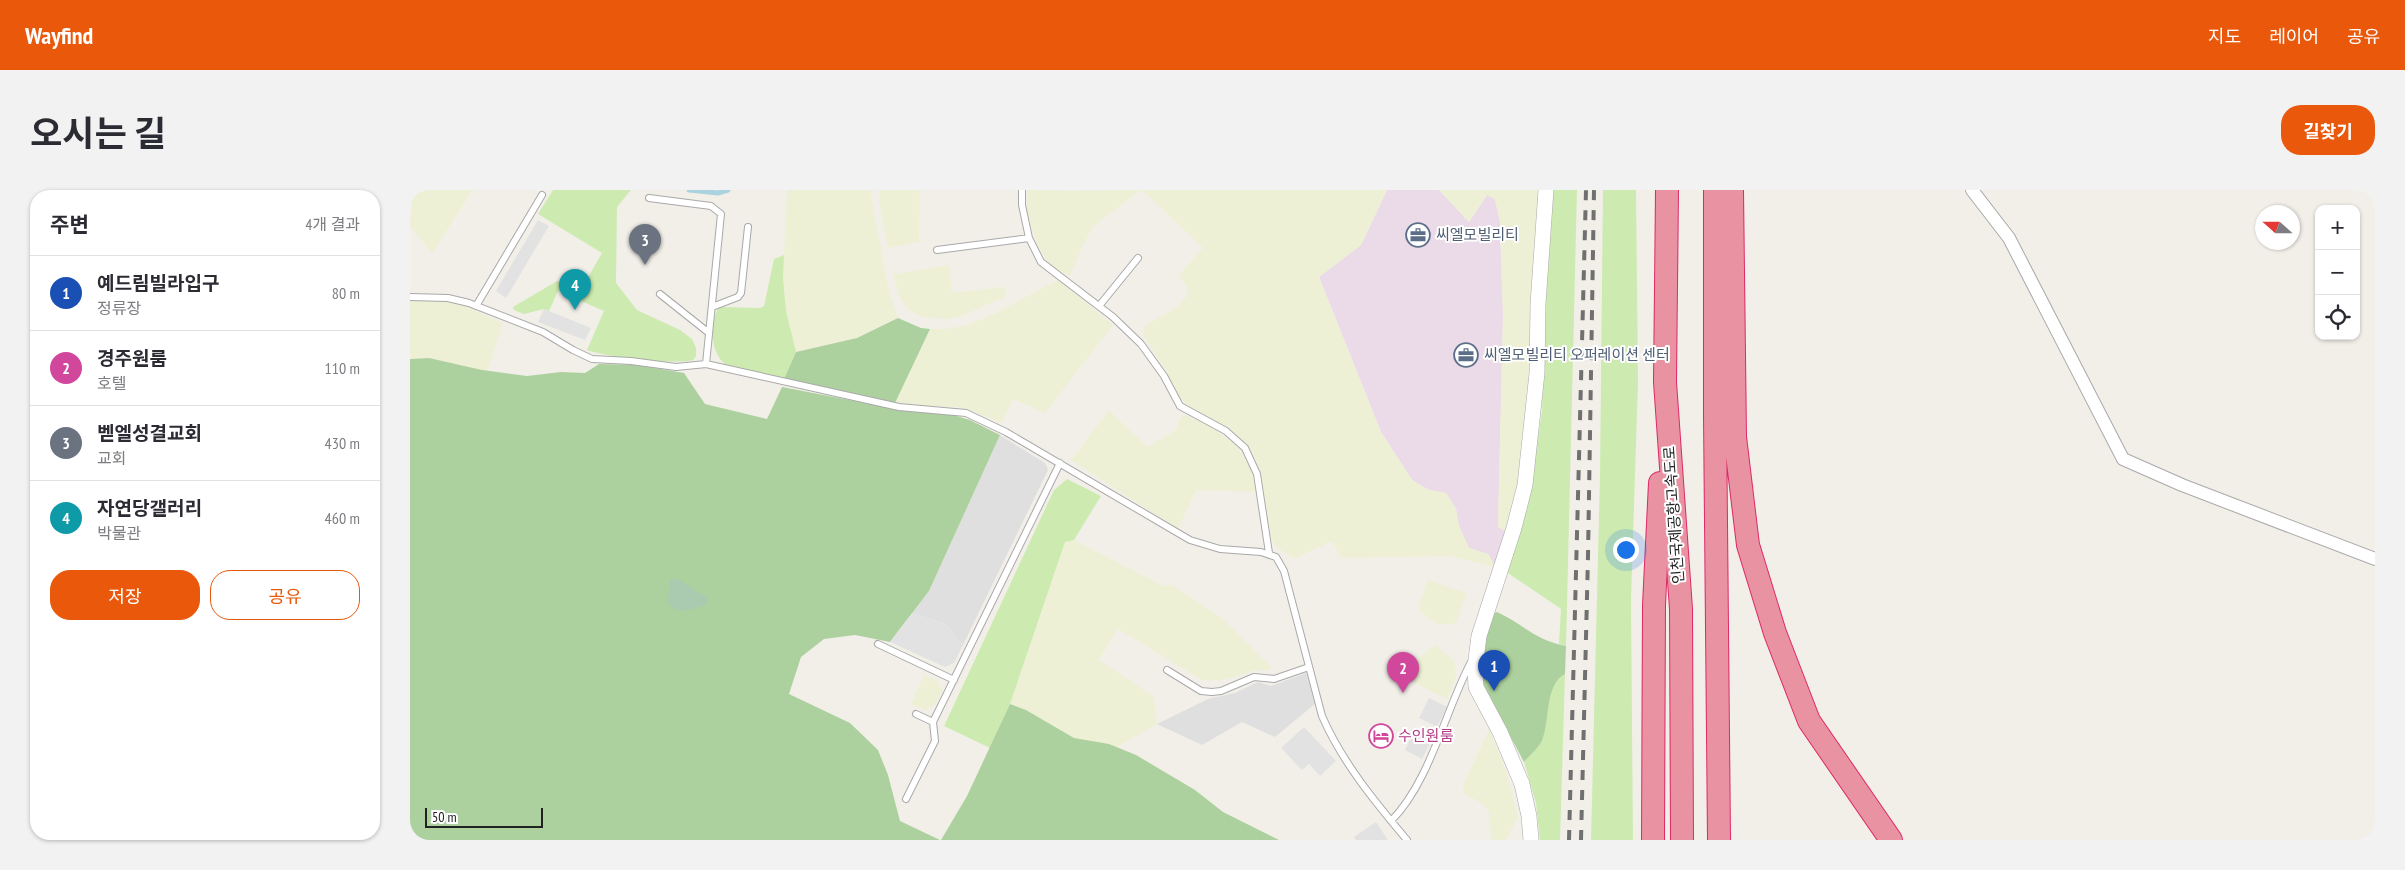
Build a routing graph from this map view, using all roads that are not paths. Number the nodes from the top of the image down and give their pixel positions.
1 (1022, 190) edge
2 (1546, 190) edge
3 (1667, 190) edge
4 (1715, 190) edge
5 (1732, 190) edge
6 (1972, 190) edge
7 (542, 195) dead end
8 (649, 198) dead end
9 (748, 227) dead end
10 (1029, 238) junction
11 (937, 250) dead end
12 (1138, 258) dead end
13 (660, 294) dead end
14 (410, 297) edge
15 (476, 306) junction
16 (1099, 306) junction
17 (712, 307) junction
18 (709, 333) junction
19 (706, 364) junction
20 (1665, 382) junction
21 (1060, 464) junction
22 (1269, 553) junction
23 (2375, 560) edge
24 (878, 644) dead end
25 (1475, 654) junction
26 (1309, 667) junction
27 (1166, 670) dead end
28 (954, 680) junction
29 (916, 714) dead end
30 (933, 722) junction
31 (906, 799) dead end
32 (1391, 821) junction
33 (1407, 840) edge
34 (1531, 840) edge
35 (1652, 840) edge
36 (1682, 840) edge
37 (1719, 840) edge
38 (1891, 840) edge

1 - 10 lane
2 - 25 street
3 - 20 highway, 인천국제공항고속도로
4 - 37 highway
5 - 38 highway
6 - 23 street
7 - 15 lane
8 - 17 lane
9 - 17 lane
10 - 11 lane
10 - 16 lane
12 - 16 lane
13 - 18 lane
14 - 15 lane
15 - 19 lane
16 - 22 lane
17 - 18 lane
18 - 19 lane
19 - 21 lane
20 - 35 highway
20 - 36 highway, 인천국제공항고속도로
21 - 22 lane
21 - 28 lane
22 - 26 lane
24 - 28 lane
25 - 32 lane
25 - 34 street
26 - 27 lane
26 - 32 lane
28 - 30 lane
29 - 30 lane
30 - 31 lane
32 - 33 lane

